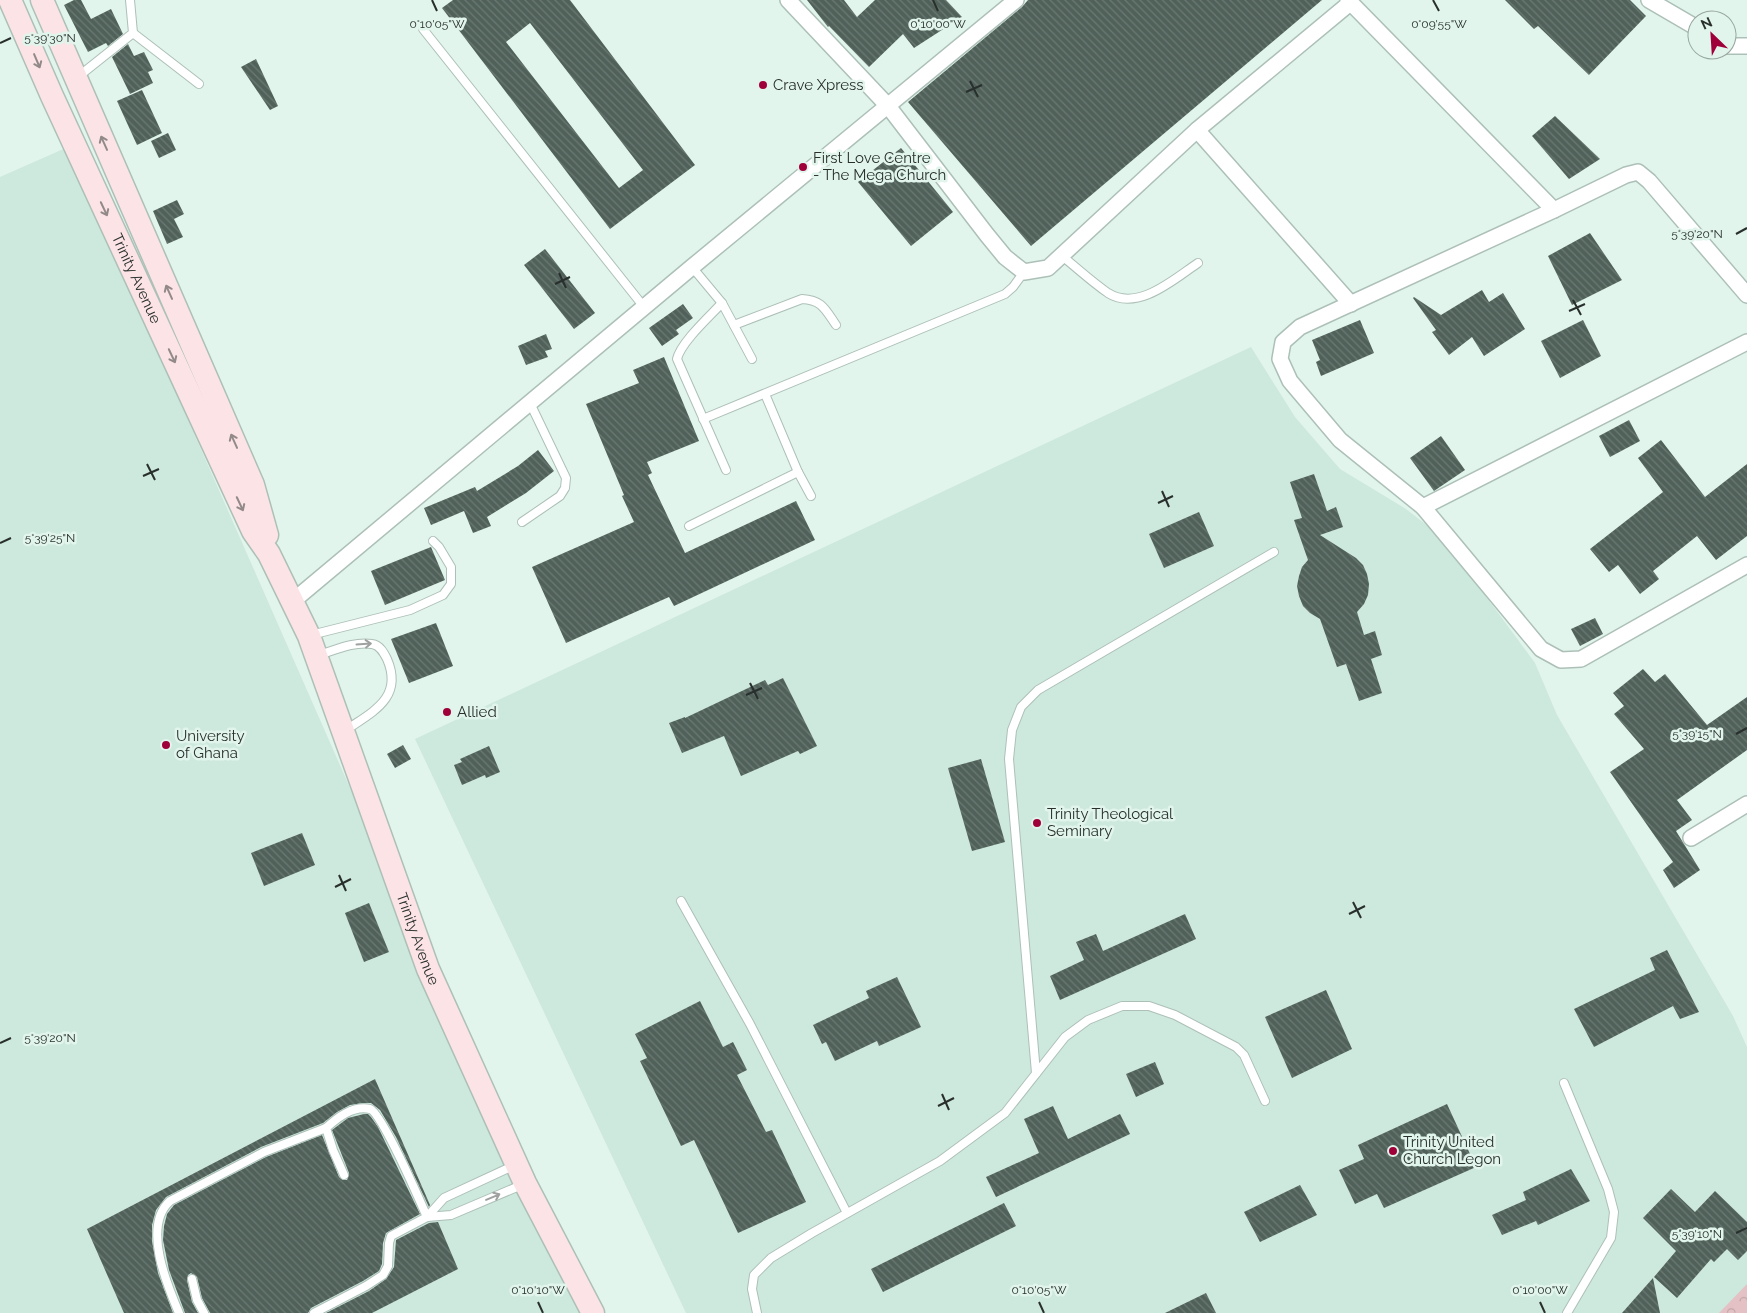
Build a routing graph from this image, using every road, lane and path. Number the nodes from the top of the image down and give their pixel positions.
1 (10, 0) edge
2 (42, 0) edge
3 (130, 0) edge
4 (788, 0) edge
5 (1016, 0) edge
6 (1648, 0) edge
7 (1349, 2) edge
8 (1687, 22) edge
9 (423, 29) dead end
10 (133, 33) junction
11 (76, 79) junction
12 (199, 84) dead end
13 (888, 106) junction
14 (1198, 130) junction
15 (1554, 210) junction
16 (1062, 256) junction
17 (1198, 263) dead end
18 (692, 267) junction
19 (1024, 272) junction
20 (1747, 295) edge
21 (722, 303) junction
22 (1351, 304) junction
23 (644, 308) junction
24 (836, 324) dead end
25 (734, 325) junction
26 (1747, 342) edge
27 (752, 359) dead end
28 (765, 394) junction
29 (530, 403) junction
30 (703, 419) junction
31 (726, 470) dead end
32 (798, 472) junction
33 (811, 496) dead end
34 (1423, 508) junction
35 (522, 522) dead end
36 (689, 526) dead end
37 (433, 541) dead end
38 (1274, 552) dead end
39 (269, 554) junction
40 (1747, 565) edge
41 (293, 601) junction
42 (313, 646) junction
43 (343, 732) junction
44 (1747, 804) edge
45 (1691, 838) dead end
46 (681, 900) dead end
47 (1036, 1073) junction
48 (1564, 1083) dead end
49 (1264, 1101) dead end
50 (326, 1128) junction
51 (521, 1174) junction
52 (344, 1175) dead end
53 (847, 1213) junction
54 (427, 1217) junction
55 (192, 1279) dead end
56 (179, 1313) edge
57 (204, 1313) edge
58 (314, 1313) edge
59 (593, 1313) edge
60 (756, 1313) edge
61 (1567, 1313) edge

1 -> 39 street, Trinity Avenue
2 - 11 street, Trinity Avenue
3 - 10 lane
4 - 13 street
5 - 13 street
6 - 8 street
7 - 14 street
7 - 15 street
9 - 23 lane
10 - 11 lane
10 - 12 lane
39 -> 11 street, Trinity Avenue
13 - 18 street
13 - 19 street
14 - 16 street
14 - 22 street
15 - 20 street
15 - 22 street
16 - 17 lane
16 - 19 street
18 - 21 lane
18 - 23 street
19 - 28 lane
21 - 25 lane
21 - 30 lane
22 - 34 street
23 - 29 street
24 - 25 lane
25 - 27 lane
26 - 34 street
28 - 30 lane
28 - 32 lane
29 - 35 lane
29 - 41 street
30 - 31 lane
32 - 33 lane
32 - 36 lane
34 - 40 street
37 - 42 lane
38 - 47 lane
39 - 41 street, Trinity Avenue
41 - 42 street, Trinity Avenue
42 - 43 street, Trinity Avenue
42 -> 43 lane
43 - 51 street, Trinity Avenue
44 - 45 street
46 - 53 lane
47 - 49 lane
47 - 53 lane
48 - 61 lane
50 - 52 lane
50 - 54 lane
50 - 56 lane
54 -> 51 lane
51 - 54 lane
51 - 59 street, Trinity Avenue
53 - 60 lane
54 - 58 lane
55 - 57 lane

